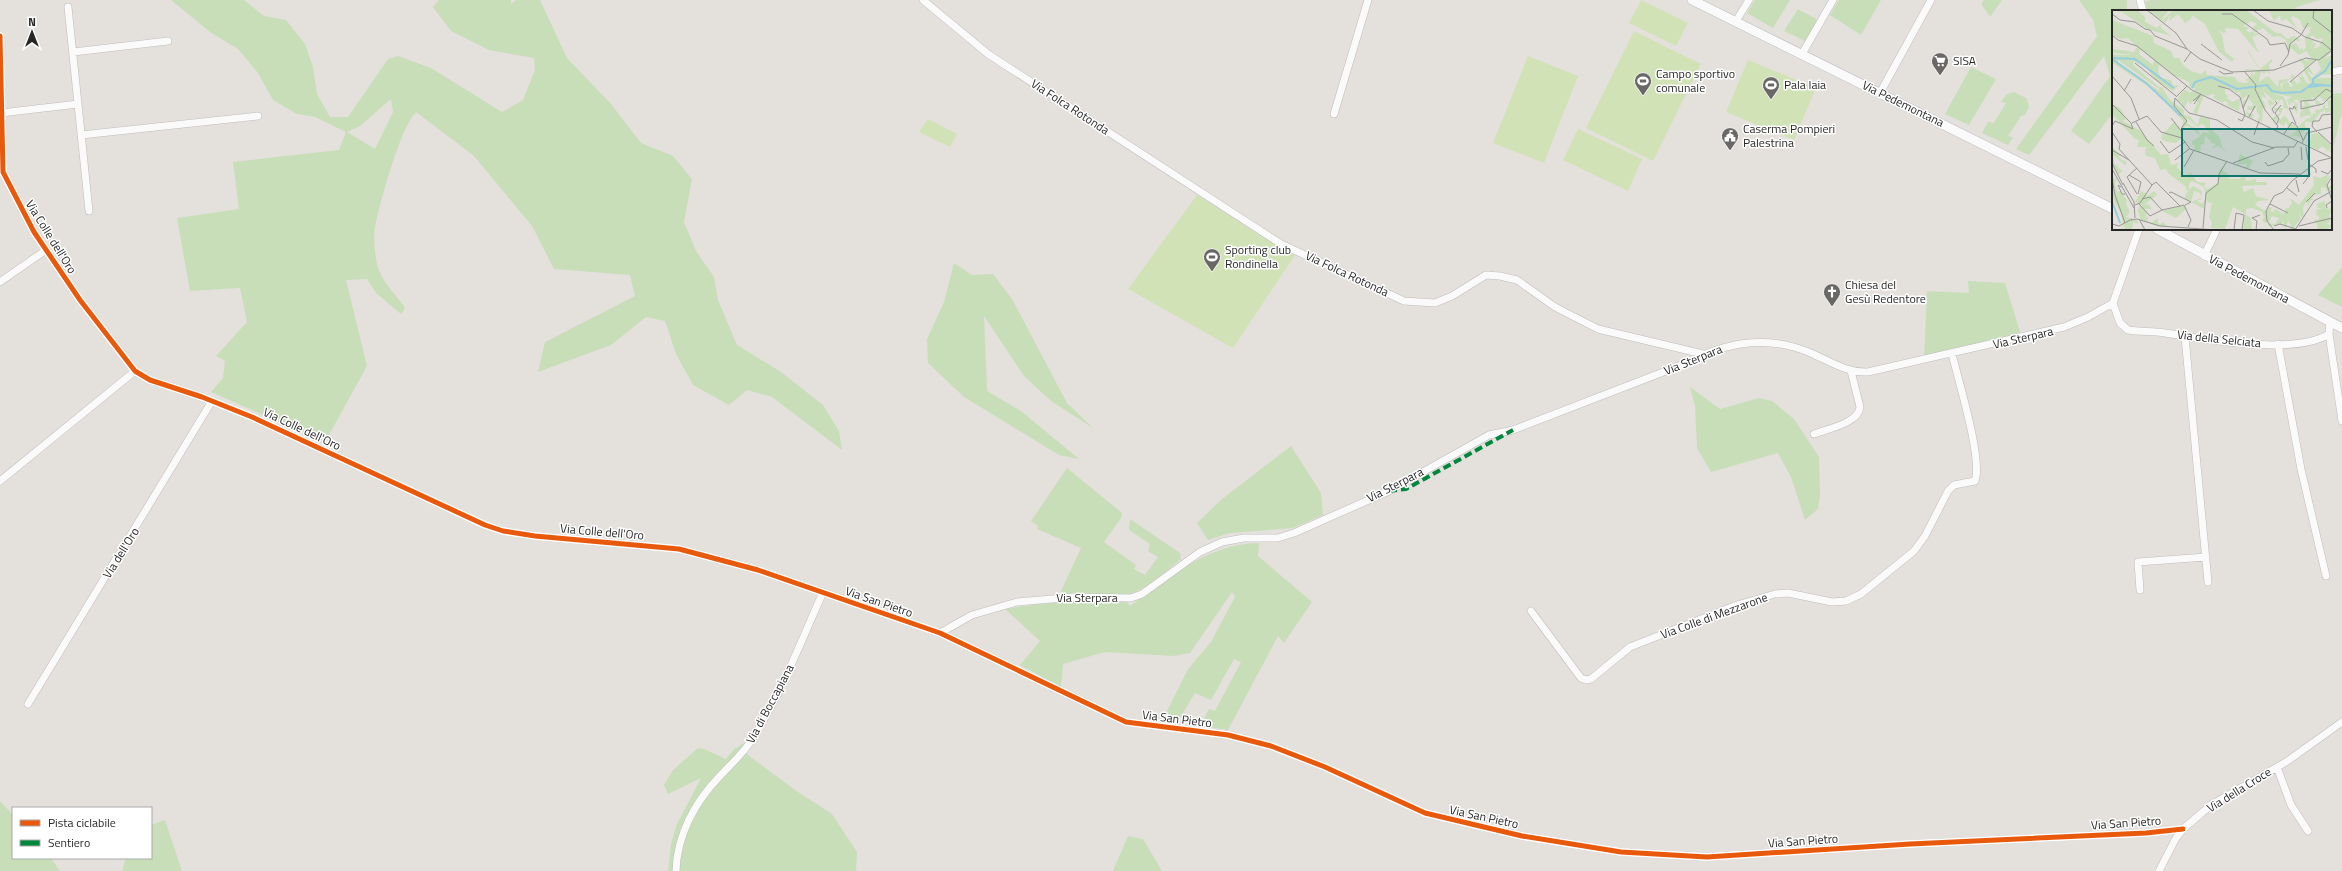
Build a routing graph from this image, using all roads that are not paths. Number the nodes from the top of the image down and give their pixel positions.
1 (923, 0) edge
2 (1368, 0) edge
3 (1692, 0) edge
4 (1749, 0) edge
5 (1833, 0) edge
6 (1931, 0) edge
7 (2140, 0) edge
8 (68, 7) dead end
9 (2143, 10) edge
10 (1736, 22) junction
11 (0, 36) edge
12 (168, 41) dead end
13 (72, 52) junction
14 (1802, 54) junction
15 (2342, 70) edge
16 (2332, 72) edge
17 (1880, 93) junction
18 (0, 96) edge
19 (78, 104) junction
20 (1, 113) edge
21 (1334, 114) dead end
22 (258, 116) dead end
23 (81, 135) junction
24 (2, 171) edge
25 (2112, 209) edge
26 (89, 211) dead end
27 (2139, 230) edge
28 (2159, 230) edge
29 (2217, 230) edge
30 (46, 250) junction
31 (2204, 256) junction
32 (0, 282) edge
33 (2113, 303) junction
34 (2330, 322) junction
35 (2342, 328) edge
36 (2329, 334) junction
37 (2184, 337) junction
38 (2278, 344) junction
39 (1703, 354) junction
40 (1952, 354) junction
41 (1851, 370) junction
42 (135, 371) junction
43 (212, 401) junction
44 (2342, 420) edge
45 (1814, 434) dead end
46 (0, 481) edge
47 (2206, 557) junction
48 (2326, 576) dead end
49 (2208, 582) dead end
50 (2140, 590) dead end
51 (823, 592) junction
52 (1531, 611) dead end
53 (940, 633) junction
54 (28, 704) dead end
55 (2342, 722) edge
56 (2277, 767) junction
57 (2183, 829) junction
58 (2308, 831) dead end
59 (676, 871) edge
60 (2158, 871) edge

1 - 39 street, Via Folca Rotonda
2 - 21 street
3 - 10 street, Via Pedemontana
4 - 10 street
5 - 14 street
6 - 17 street
7 - 9 street
8 - 13 street
10 - 14 street, Via Pedemontana
11 - 18 street, Via Colle dell'Oro
12 - 13 street
13 - 19 street
14 - 17 street, Via Pedemontana
15 - 16 street
17 - 25 street, Via Pedemontana
18 - 20 street, Via Colle dell'Oro
19 - 20 street
19 - 23 street
20 - 24 street, Via Colle dell'Oro
22 - 23 street
23 - 26 street
24 - 30 street, Via Colle dell'Oro
27 - 33 street
28 - 31 street, Via Pedemontana
29 - 31 street
30 - 32 street, Via Colle dell'Oro
30 - 42 street, Via Colle dell'Oro
31 - 34 street, Via Pedemontana
33 - 37 street, Via della Selciata
33 - 40 street, Via Sterpara
34 - 35 street, Via Pedemontana
34 - 36 street
36 - 38 street, Via della Selciata
36 - 44 street
37 - 38 street, Via della Selciata
37 - 47 street
38 - 48 street
39 - 41 street, Via Sterpara
39 - 53 street, Via Sterpara
40 - 41 street, Via Sterpara
40 - 52 street, Via Colle di Mezzarone
41 - 45 street
42 - 43 street, Via Colle dell'Oro
42 - 46 street
43 - 51 street, Via Colle dell'Oro
43 - 54 street, Via dell'Oro
47 - 49 street
47 - 50 street
51 - 53 street, Via San Pietro
51 - 59 street, Via di Boccapiana
53 - 57 street, Via San Pietro
55 - 56 street, Via della Croce
56 - 57 street, Via della Croce
56 - 58 street, Via della Croce
57 - 60 street, Via della Croce

